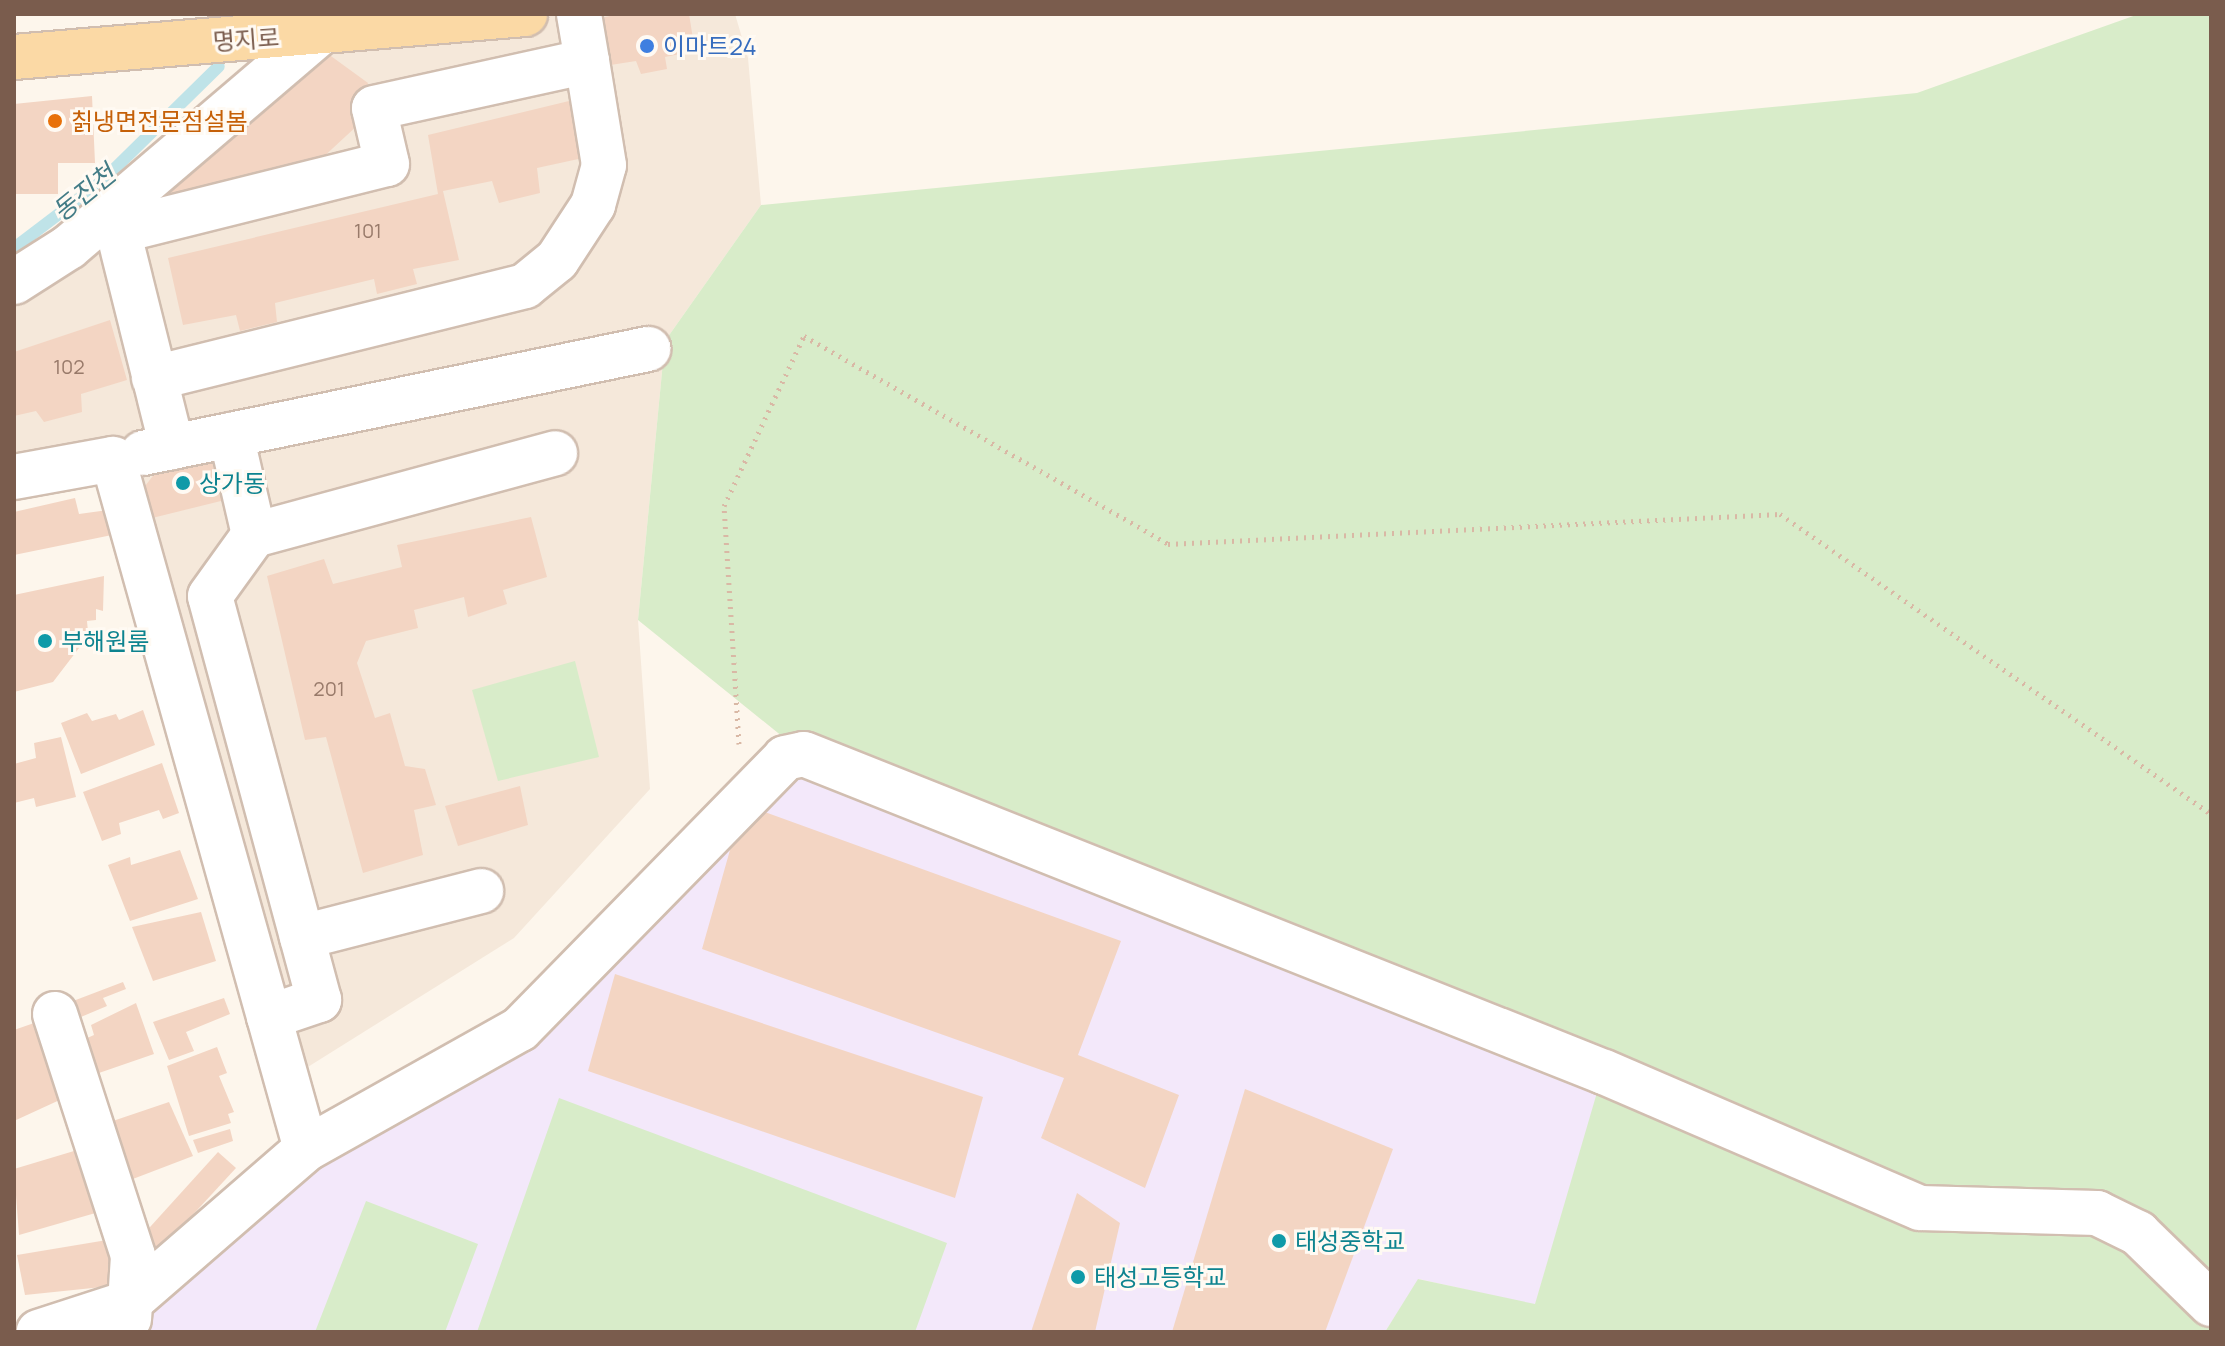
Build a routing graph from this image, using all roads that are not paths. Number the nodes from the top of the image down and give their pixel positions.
1 (525, 14) edge
2 (579, 14) edge
3 (426, 20) edge
4 (318, 34) junction
5 (14, 57) edge
6 (587, 61) junction
7 (14, 282) edge
8 (648, 349) dead end
9 (154, 378) junction
10 (231, 435) junction
11 (172, 447) junction
12 (555, 453) dead end
13 (113, 459) junction
14 (14, 477) edge
15 (254, 535) junction
16 (481, 891) dead end
17 (302, 937) junction
18 (55, 1014) dead end
19 (269, 1017) junction
20 (306, 1149) junction
21 (2211, 1304) edge
22 (128, 1318) edge
23 (39, 1332) edge

1 - 3 main road, 명지로
2 - 6 street
3 - 4 main road, 명지로
4 - 5 main road, 명지로
4 - 7 street
6 - 9 street
6 - 9 street
8 - 10 street
9 - 11 street
10 - 11 street
10 - 15 street
11 - 13 street
12 - 15 street
13 - 14 street
13 - 19 street
15 - 17 street
16 - 17 street
17 - 19 street
18 - 22 street
19 - 20 street
20 - 21 street
20 - 22 street
22 - 23 street

